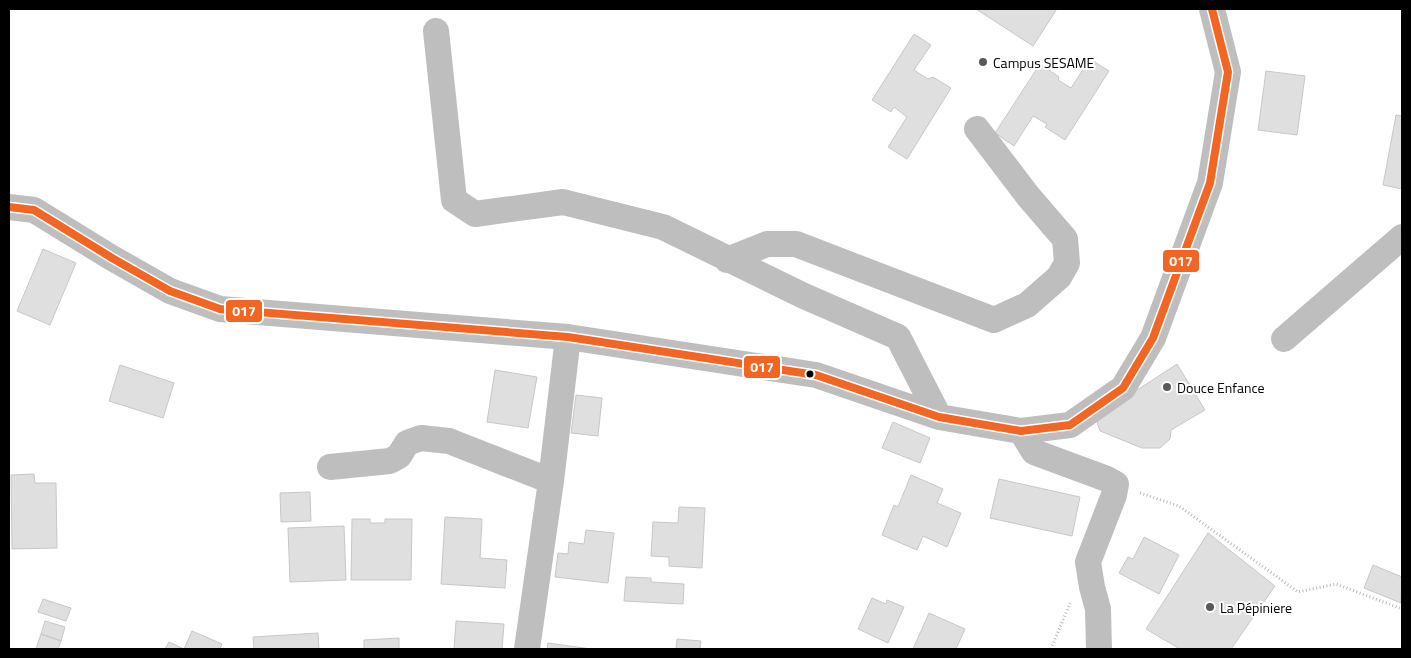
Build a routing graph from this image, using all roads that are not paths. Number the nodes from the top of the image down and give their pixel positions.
1 (1212, 9) edge
2 (436, 31) dead end
3 (977, 129) dead end
4 (9, 208) edge
5 (1402, 237) edge
6 (727, 260) junction
7 (568, 337) junction
8 (1284, 339) dead end
9 (939, 417) junction
10 (1021, 431) junction
11 (330, 467) dead end
12 (551, 482) junction
13 (527, 649) edge
14 (1099, 649) edge

1 - 10 street
2 - 6 street
3 - 6 street
4 - 7 street
5 - 8 street
6 - 9 street
7 - 9 street
7 - 12 street
9 - 10 street
10 - 14 street
11 - 12 street
12 - 13 street

